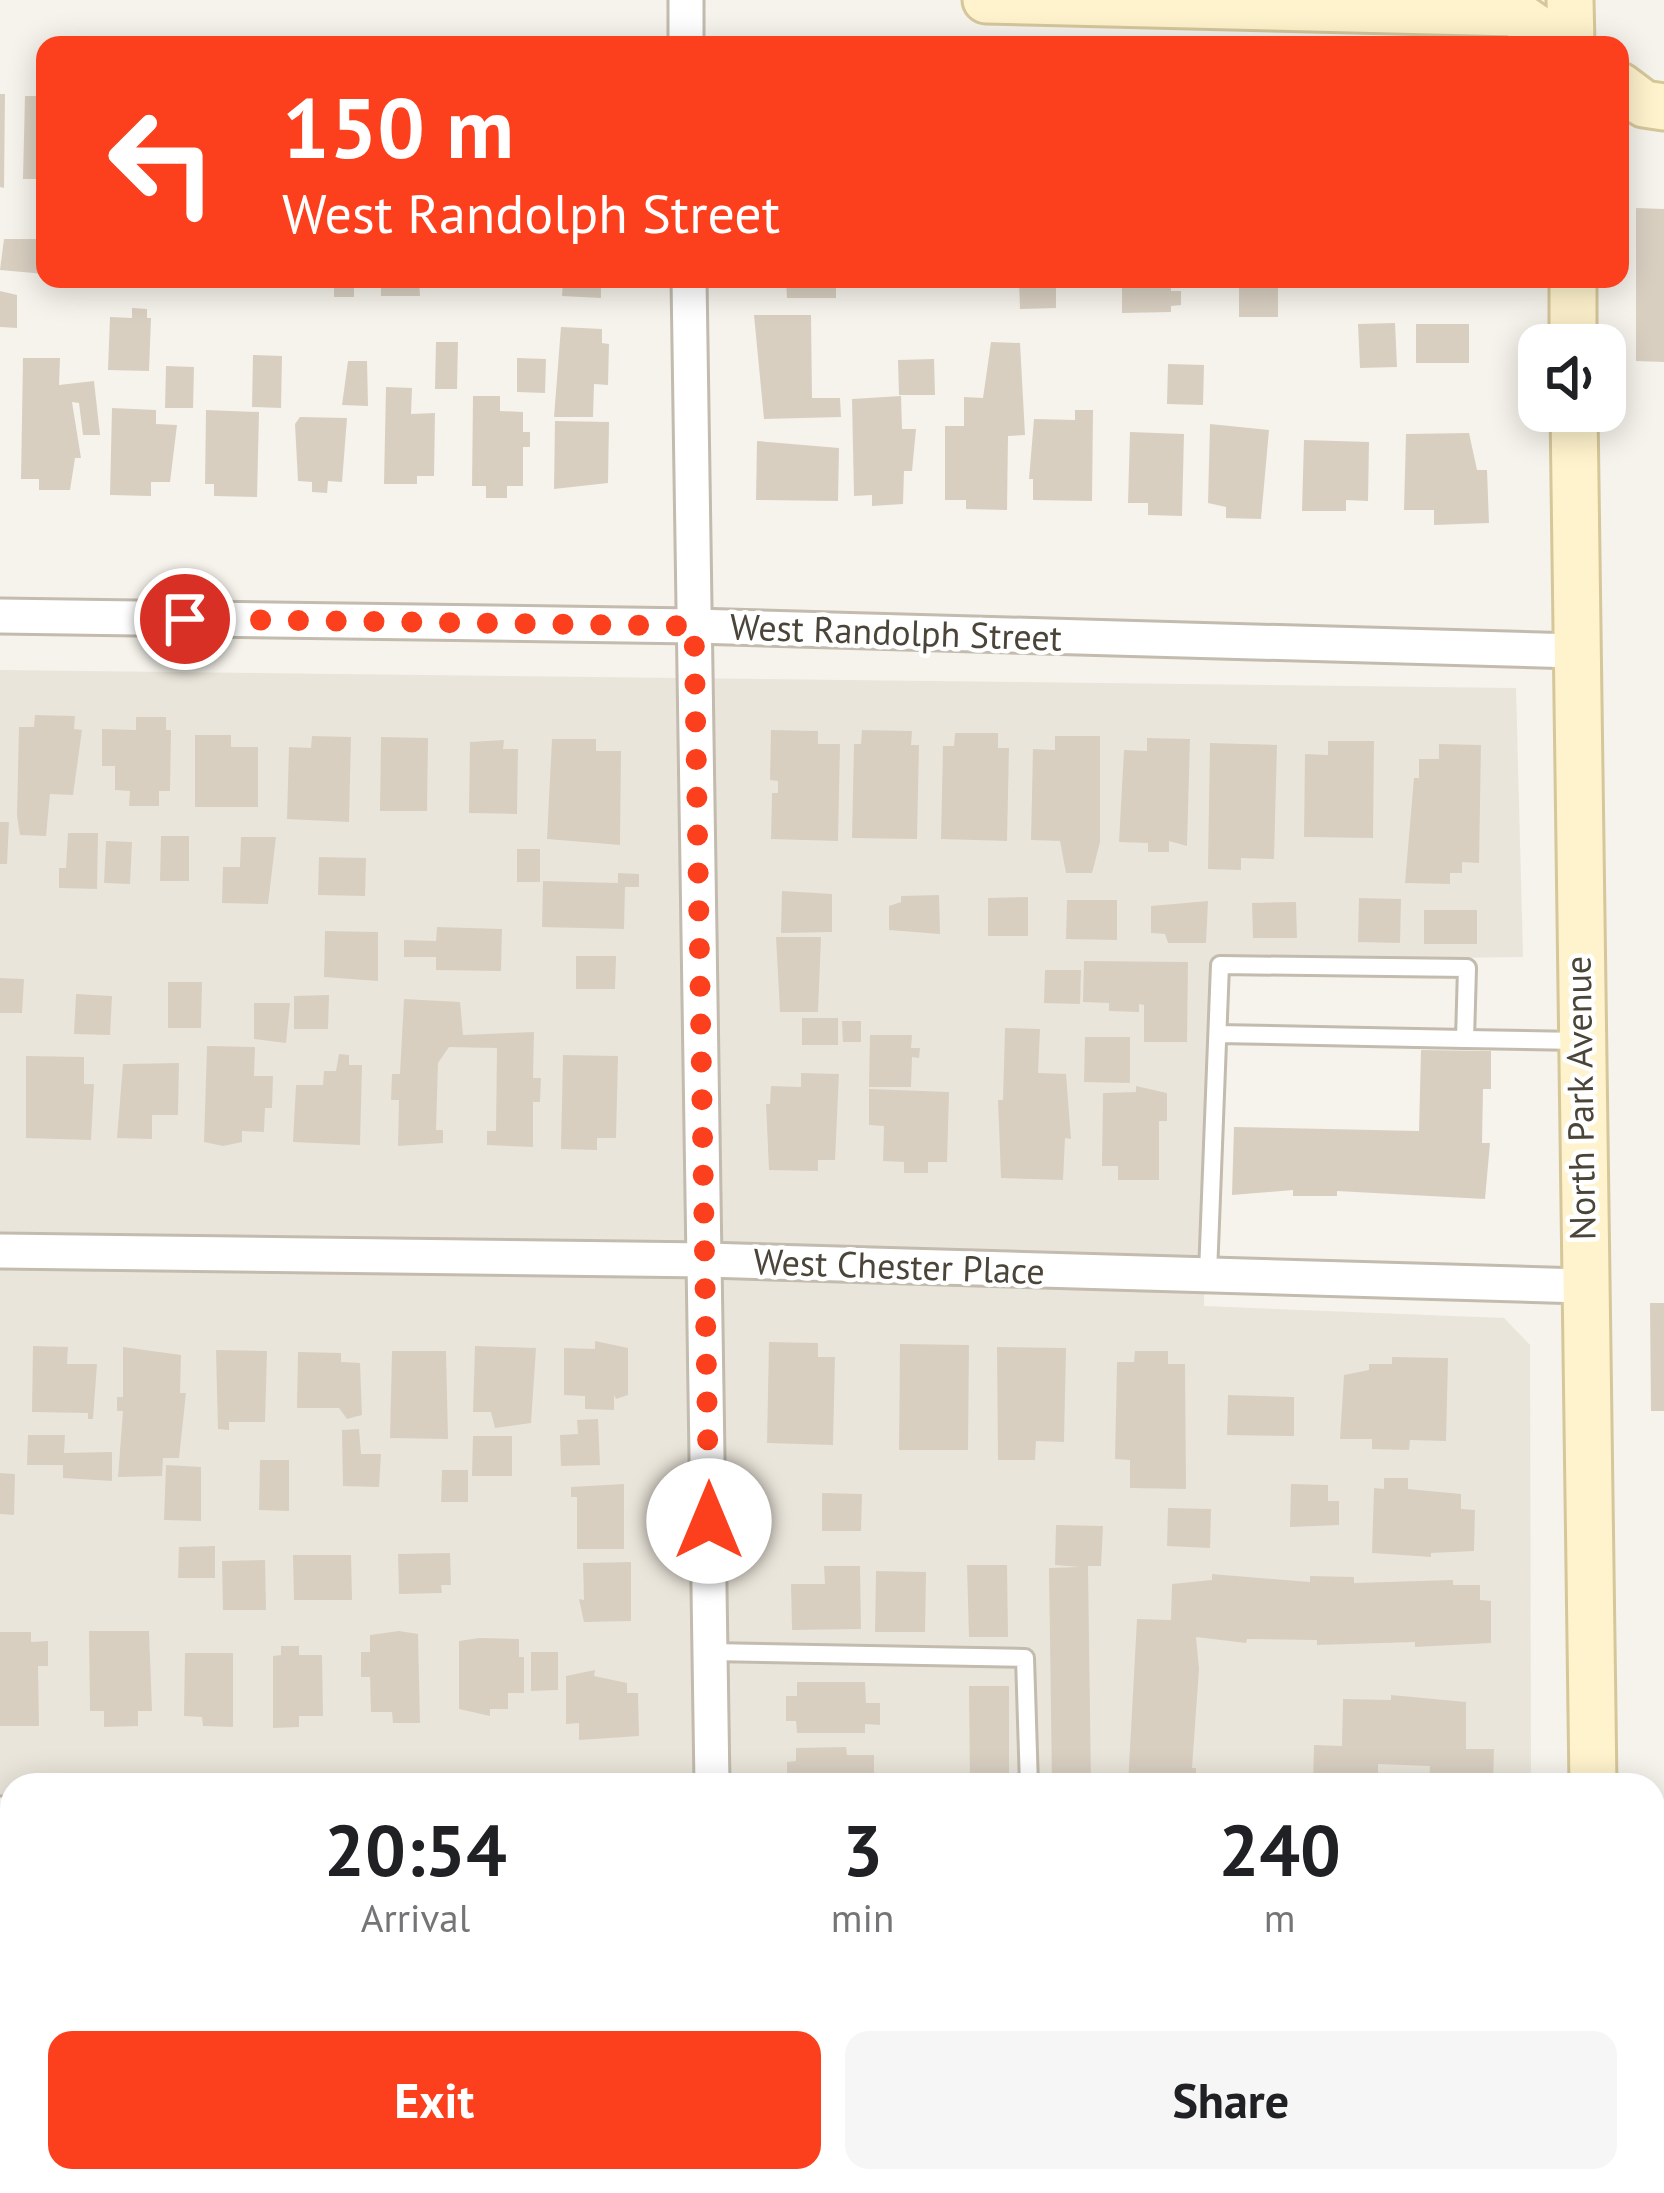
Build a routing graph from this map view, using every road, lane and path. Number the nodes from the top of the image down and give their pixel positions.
1 (686, 0) edge
2 (986, 0) edge
3 (1570, 0) edge
4 (686, 36) edge
5 (1548, 36) edge
6 (1570, 36) edge
7 (1629, 93) edge
8 (1664, 106) edge
9 (689, 288) edge
10 (1573, 288) edge
11 (1573, 324) edge
12 (1574, 432) edge
13 (0, 616) edge
14 (694, 626) junction
15 (1576, 651) junction
16 (1218, 1034) junction
17 (1465, 1039) junction
18 (1580, 1041) junction
19 (0, 1251) edge
20 (707, 1261) junction
21 (1208, 1274) junction
22 (1582, 1286) junction
23 (710, 1652) junction
24 (712, 1773) edge
25 (1029, 1773) edge
26 (1592, 1773) edge

1 - 4 street
2 - 5 street
3 - 6 street
7 - 8 street
9 - 14 street
10 - 11 street
12 - 15 street, North Park Avenue
13 - 14 street, West Randolph Street
14 - 15 street, West Randolph Street
14 - 20 street
15 - 18 street, North Park Avenue
16 - 17 lane
16 - 17 lane
16 - 21 lane
17 - 18 lane
18 - 22 street, North Park Avenue
19 - 20 street, West Chester Place
20 - 21 street, West Chester Place
20 - 23 street
21 - 22 street, West Chester Place
22 - 26 street, North Park Avenue
23 - 24 street
23 - 25 lane

